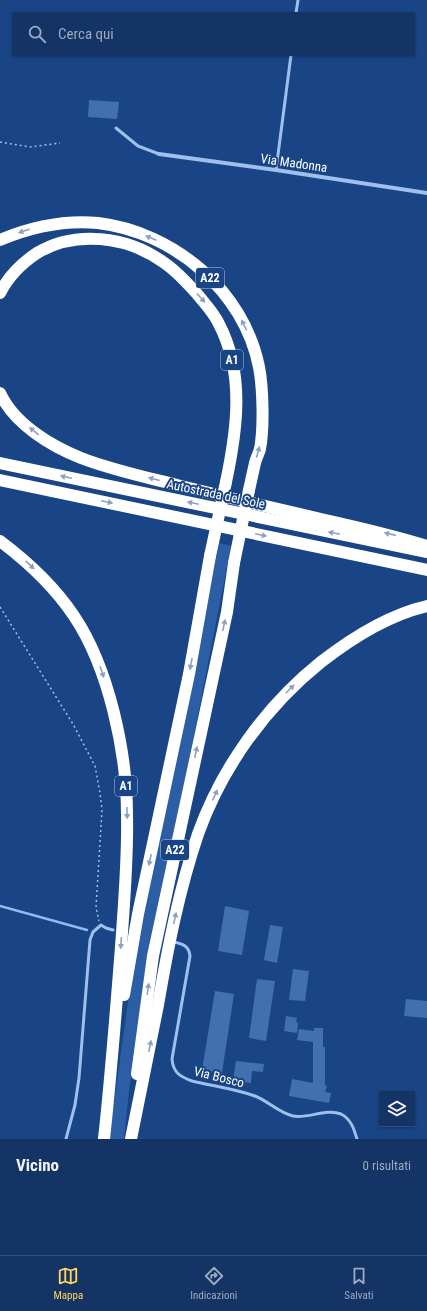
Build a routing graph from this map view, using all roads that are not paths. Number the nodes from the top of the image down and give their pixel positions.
1 (298, 0) edge
2 (296, 12) edge
3 (291, 56) edge
4 (116, 128) dead end
5 (159, 154) joint
6 (276, 170) junction
7 (427, 193) edge
8 (0, 240) edge
9 (0, 293) edge
10 (0, 393) edge
11 (0, 463) edge
12 (0, 480) edge
13 (0, 541) edge
14 (427, 546) edge
15 (427, 553) edge
16 (427, 570) edge
17 (427, 606) edge
18 (113, 930) dead end
19 (174, 942) dead end
20 (112, 1072) junction
21 (66, 1139) edge
22 (104, 1139) edge
23 (130, 1139) edge
24 (357, 1139) edge

1 - 2 lane
3 - 6 lane
4 - 5 lane
5 - 6 street, Via Madonna
6 - 7 street, Via Madonna
23 -> 8 highway, A22, bridge
9 -> 20 highway, A1, bridge
14 -> 10 highway
15 -> 11 highway, Autostrada del Sole
12 -> 16 highway
13 -> 20 highway, A1
23 -> 17 highway
18 - 21 lane
19 - 24 lane, Via Bosco
20 - 22 highway

